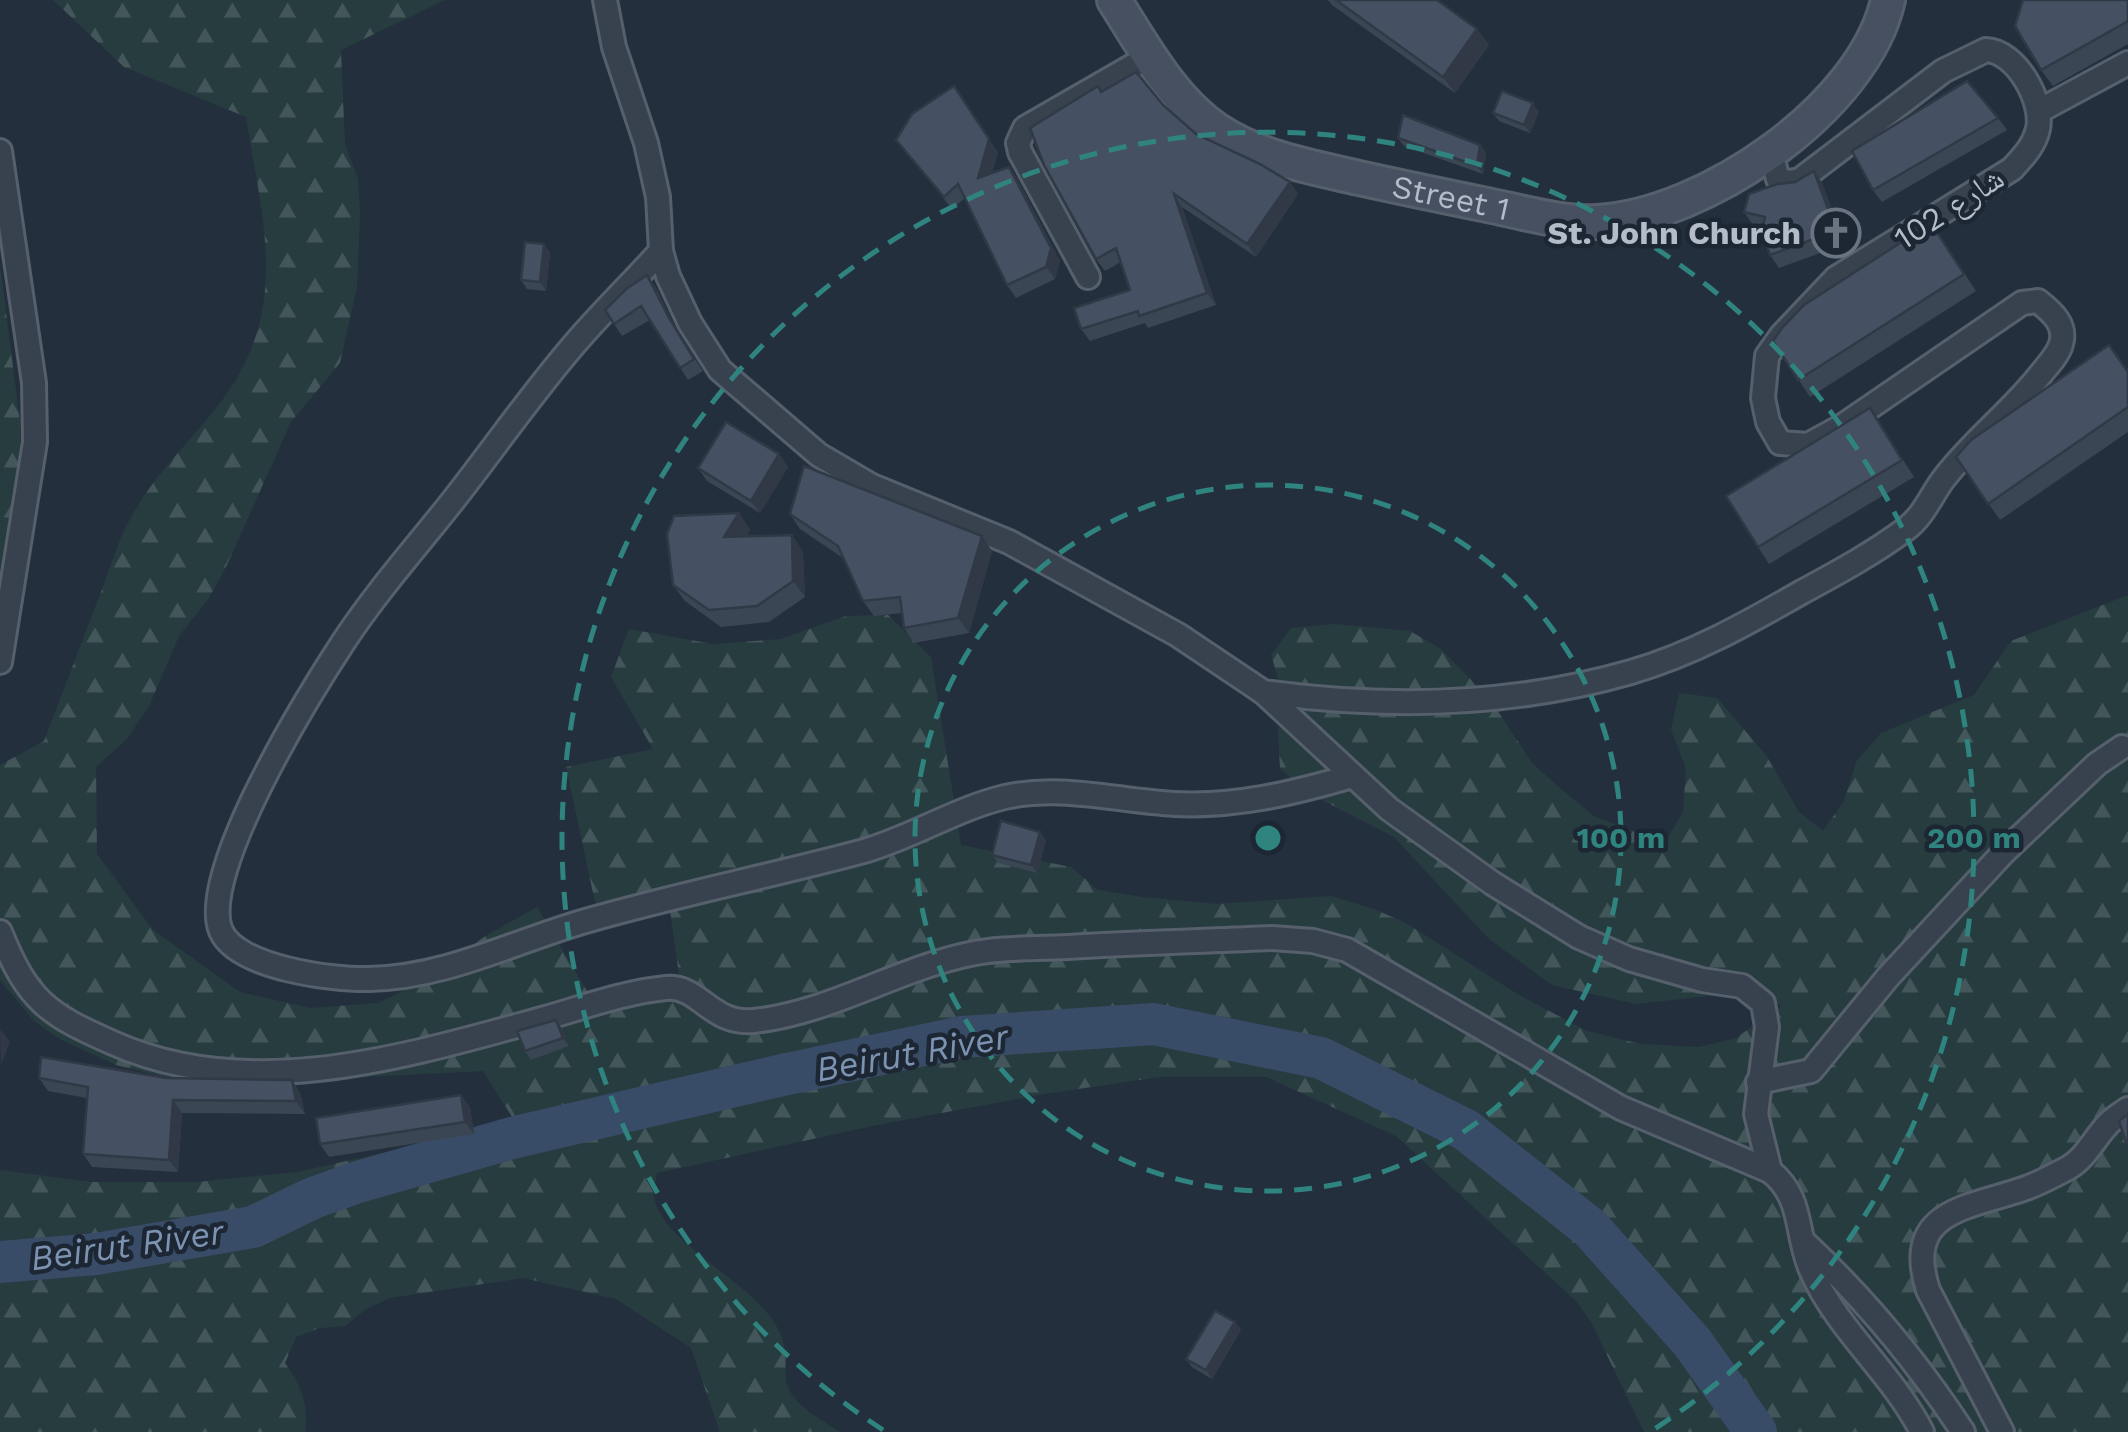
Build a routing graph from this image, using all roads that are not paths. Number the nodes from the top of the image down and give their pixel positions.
1 (605, 0) edge
2 (1114, 0) edge
3 (1888, 0) edge
4 (1150, 56) junction
5 (2128, 64) edge
6 (2039, 111) junction
7 (0, 151) edge
8 (1772, 154) junction
9 (661, 251) junction
10 (1088, 277) dead end
11 (0, 662) edge
12 (1262, 692) junction
13 (2122, 747) dead end
14 (1352, 776) junction
15 (0, 932) edge
16 (1758, 1082) junction
17 (2128, 1109) edge
18 (1770, 1171) junction
19 (1802, 1240) junction
20 (1922, 1432) edge
21 (1963, 1432) edge
22 (2002, 1432) edge

1 - 9 street
2 - 4 street, Street 1
3 - 8 street, Street 1
4 - 8 street, Street 1
4 - 10 street
5 - 6 street
6 - 8 street
6 - 12 street, شارع 102
7 - 11 street
9 - 12 street
9 - 14 street
12 - 14 street
13 - 16 street
14 - 16 street
15 - 18 street
16 - 18 street
17 - 22 street
18 - 19 street
19 - 20 street
19 - 21 street

